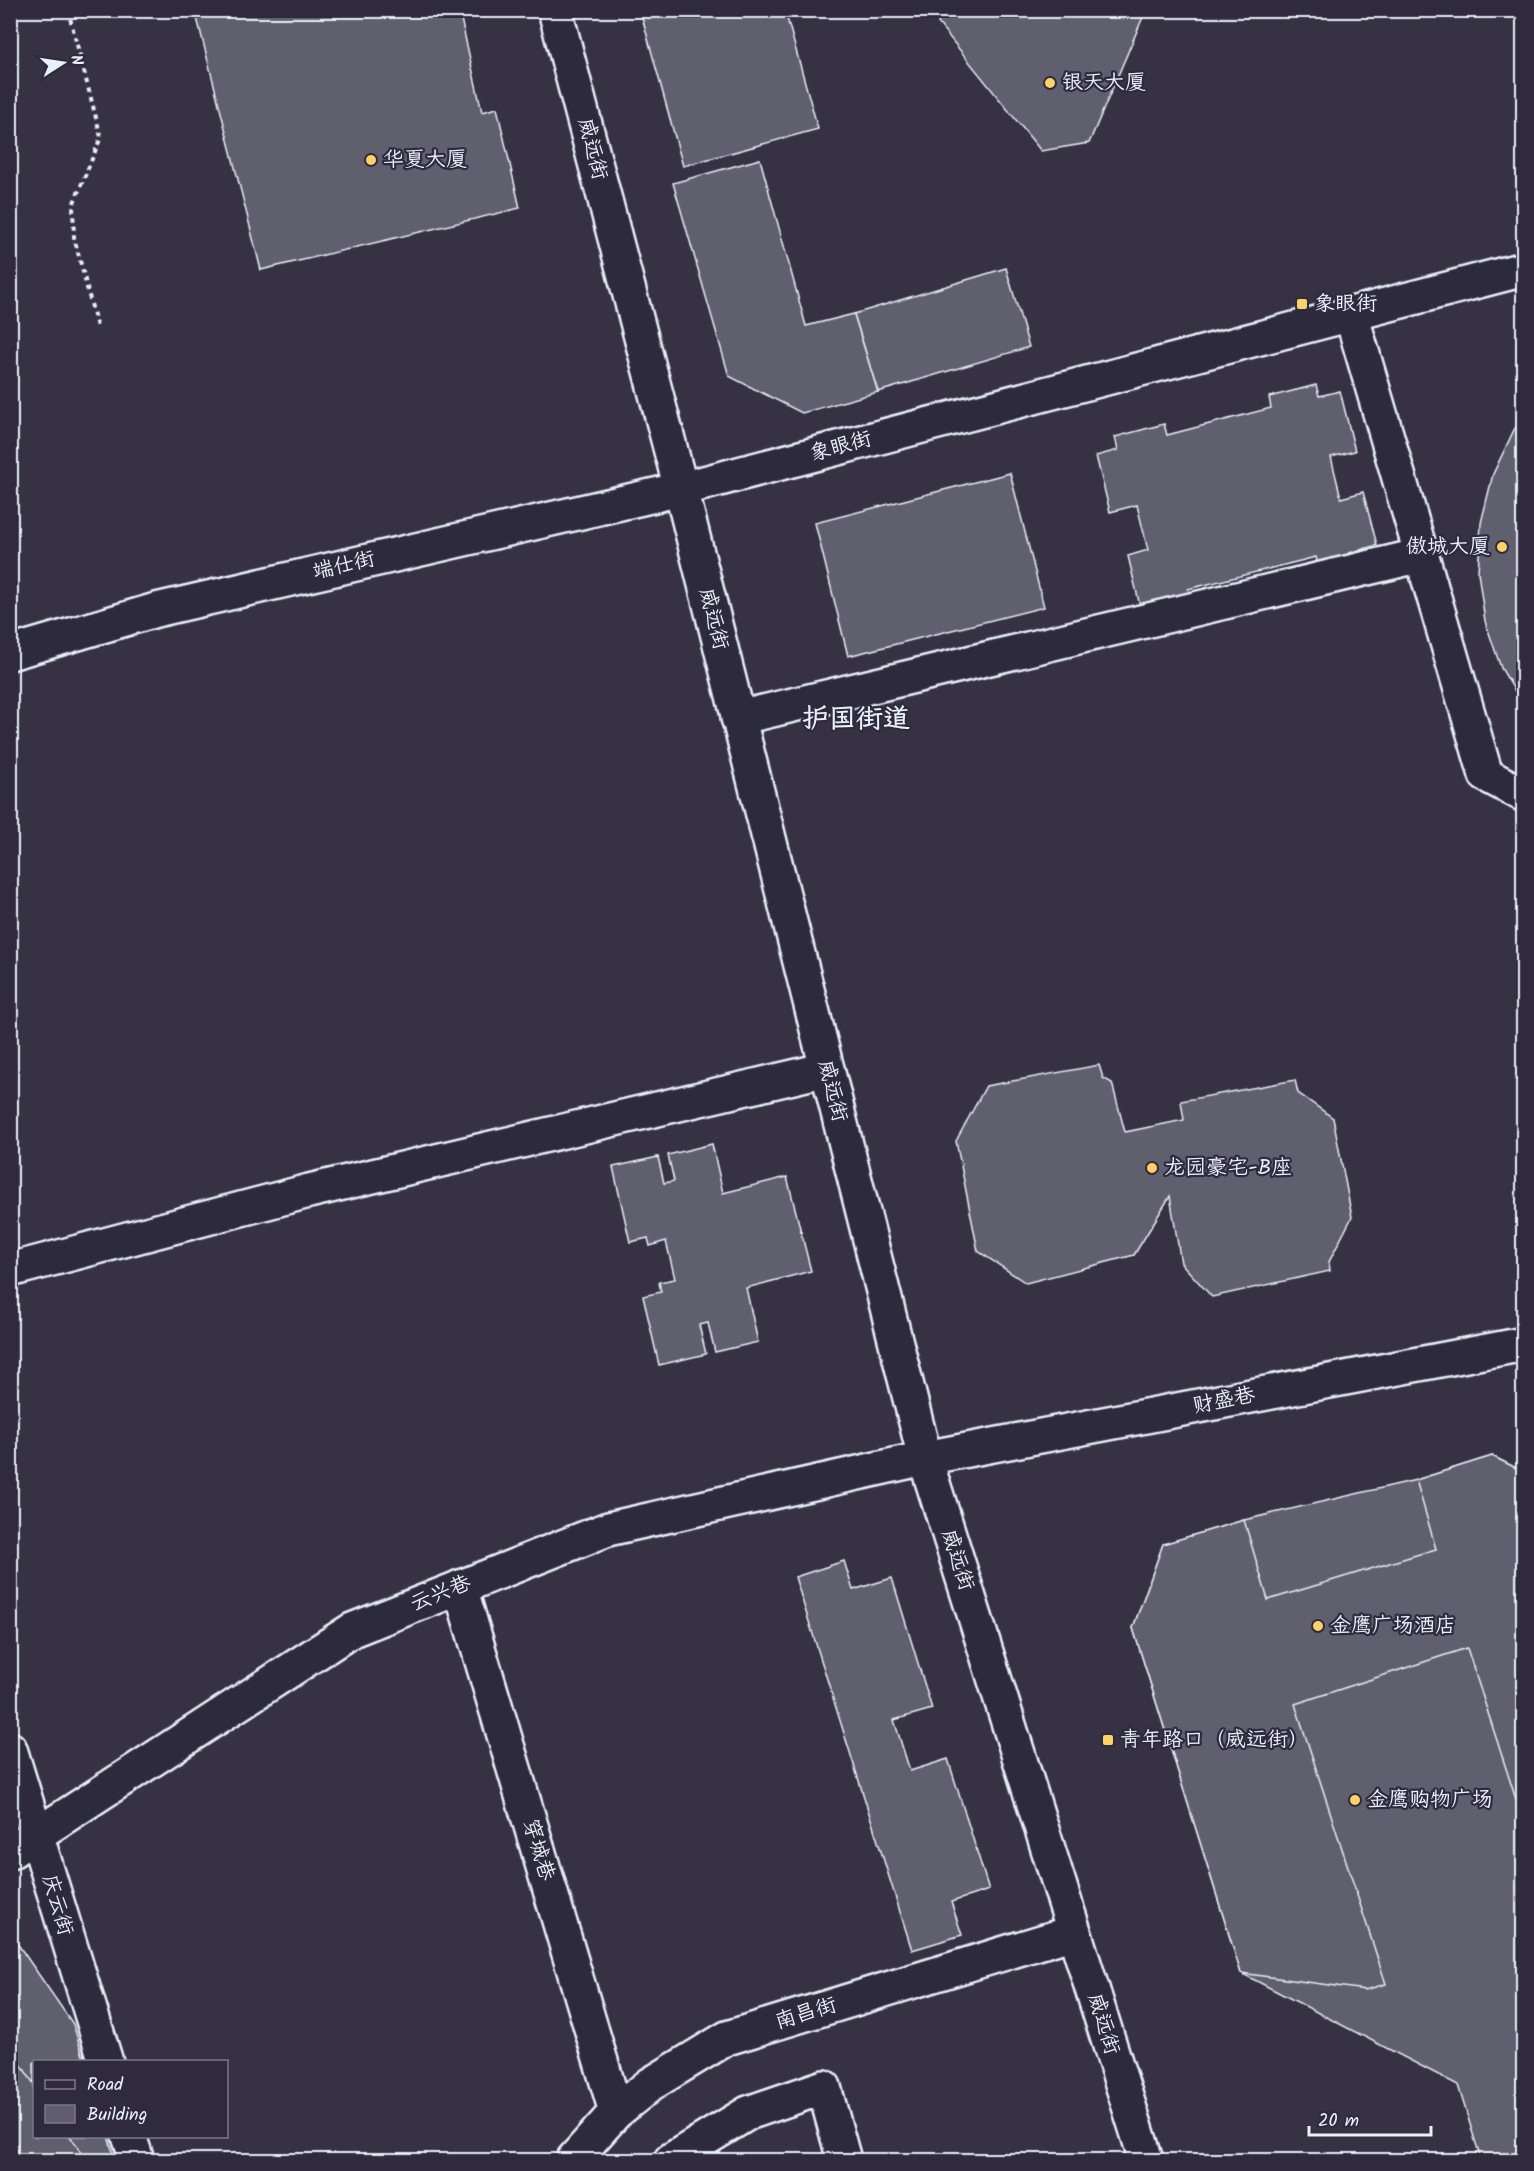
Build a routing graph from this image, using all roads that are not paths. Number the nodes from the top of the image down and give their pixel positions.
1 (555, 10) edge
2 (1524, 269) edge
3 (1351, 314) junction
4 (681, 489) junction
5 (1422, 555) junction
6 (10, 653) edge
7 (738, 718) junction
8 (1524, 795) edge
9 (826, 1069) junction
10 (10, 1270) edge
11 (1524, 1344) edge
12 (925, 1458) junction
13 (460, 1587) junction
14 (10, 1749) edge
15 (38, 1835) junction
16 (10, 1852) edge
17 (1074, 1932) junction
18 (106, 2060) edge
19 (616, 2112) junction
20 (130, 2138) edge
21 (576, 2159) edge
22 (137, 2160) edge
23 (671, 2160) edge
24 (844, 2160) edge
25 (1146, 2160) edge

1 - 4 street, 威远街
2 - 3 street, 象眼街
3 - 4 street, 象眼街
3 - 5 street
4 - 6 street, 端仕街
4 - 7 street, 威远街
5 - 7 street
5 - 8 street
7 - 9 street, 威远街
9 - 10 street
9 - 12 street, 威远街
11 - 12 street, 财盛巷
12 - 13 street, 云兴巷
12 - 17 street, 威远街
13 - 15 street, 云兴巷
13 - 19 street, 穿城巷
14 - 15 street, 庆云街
15 - 16 street, 云兴巷
15 - 18 street, 庆云街
17 - 19 street, 南昌街
17 - 25 street, 威远街
19 - 21 street, 南昌街
20 - 22 street
23 - 24 street

